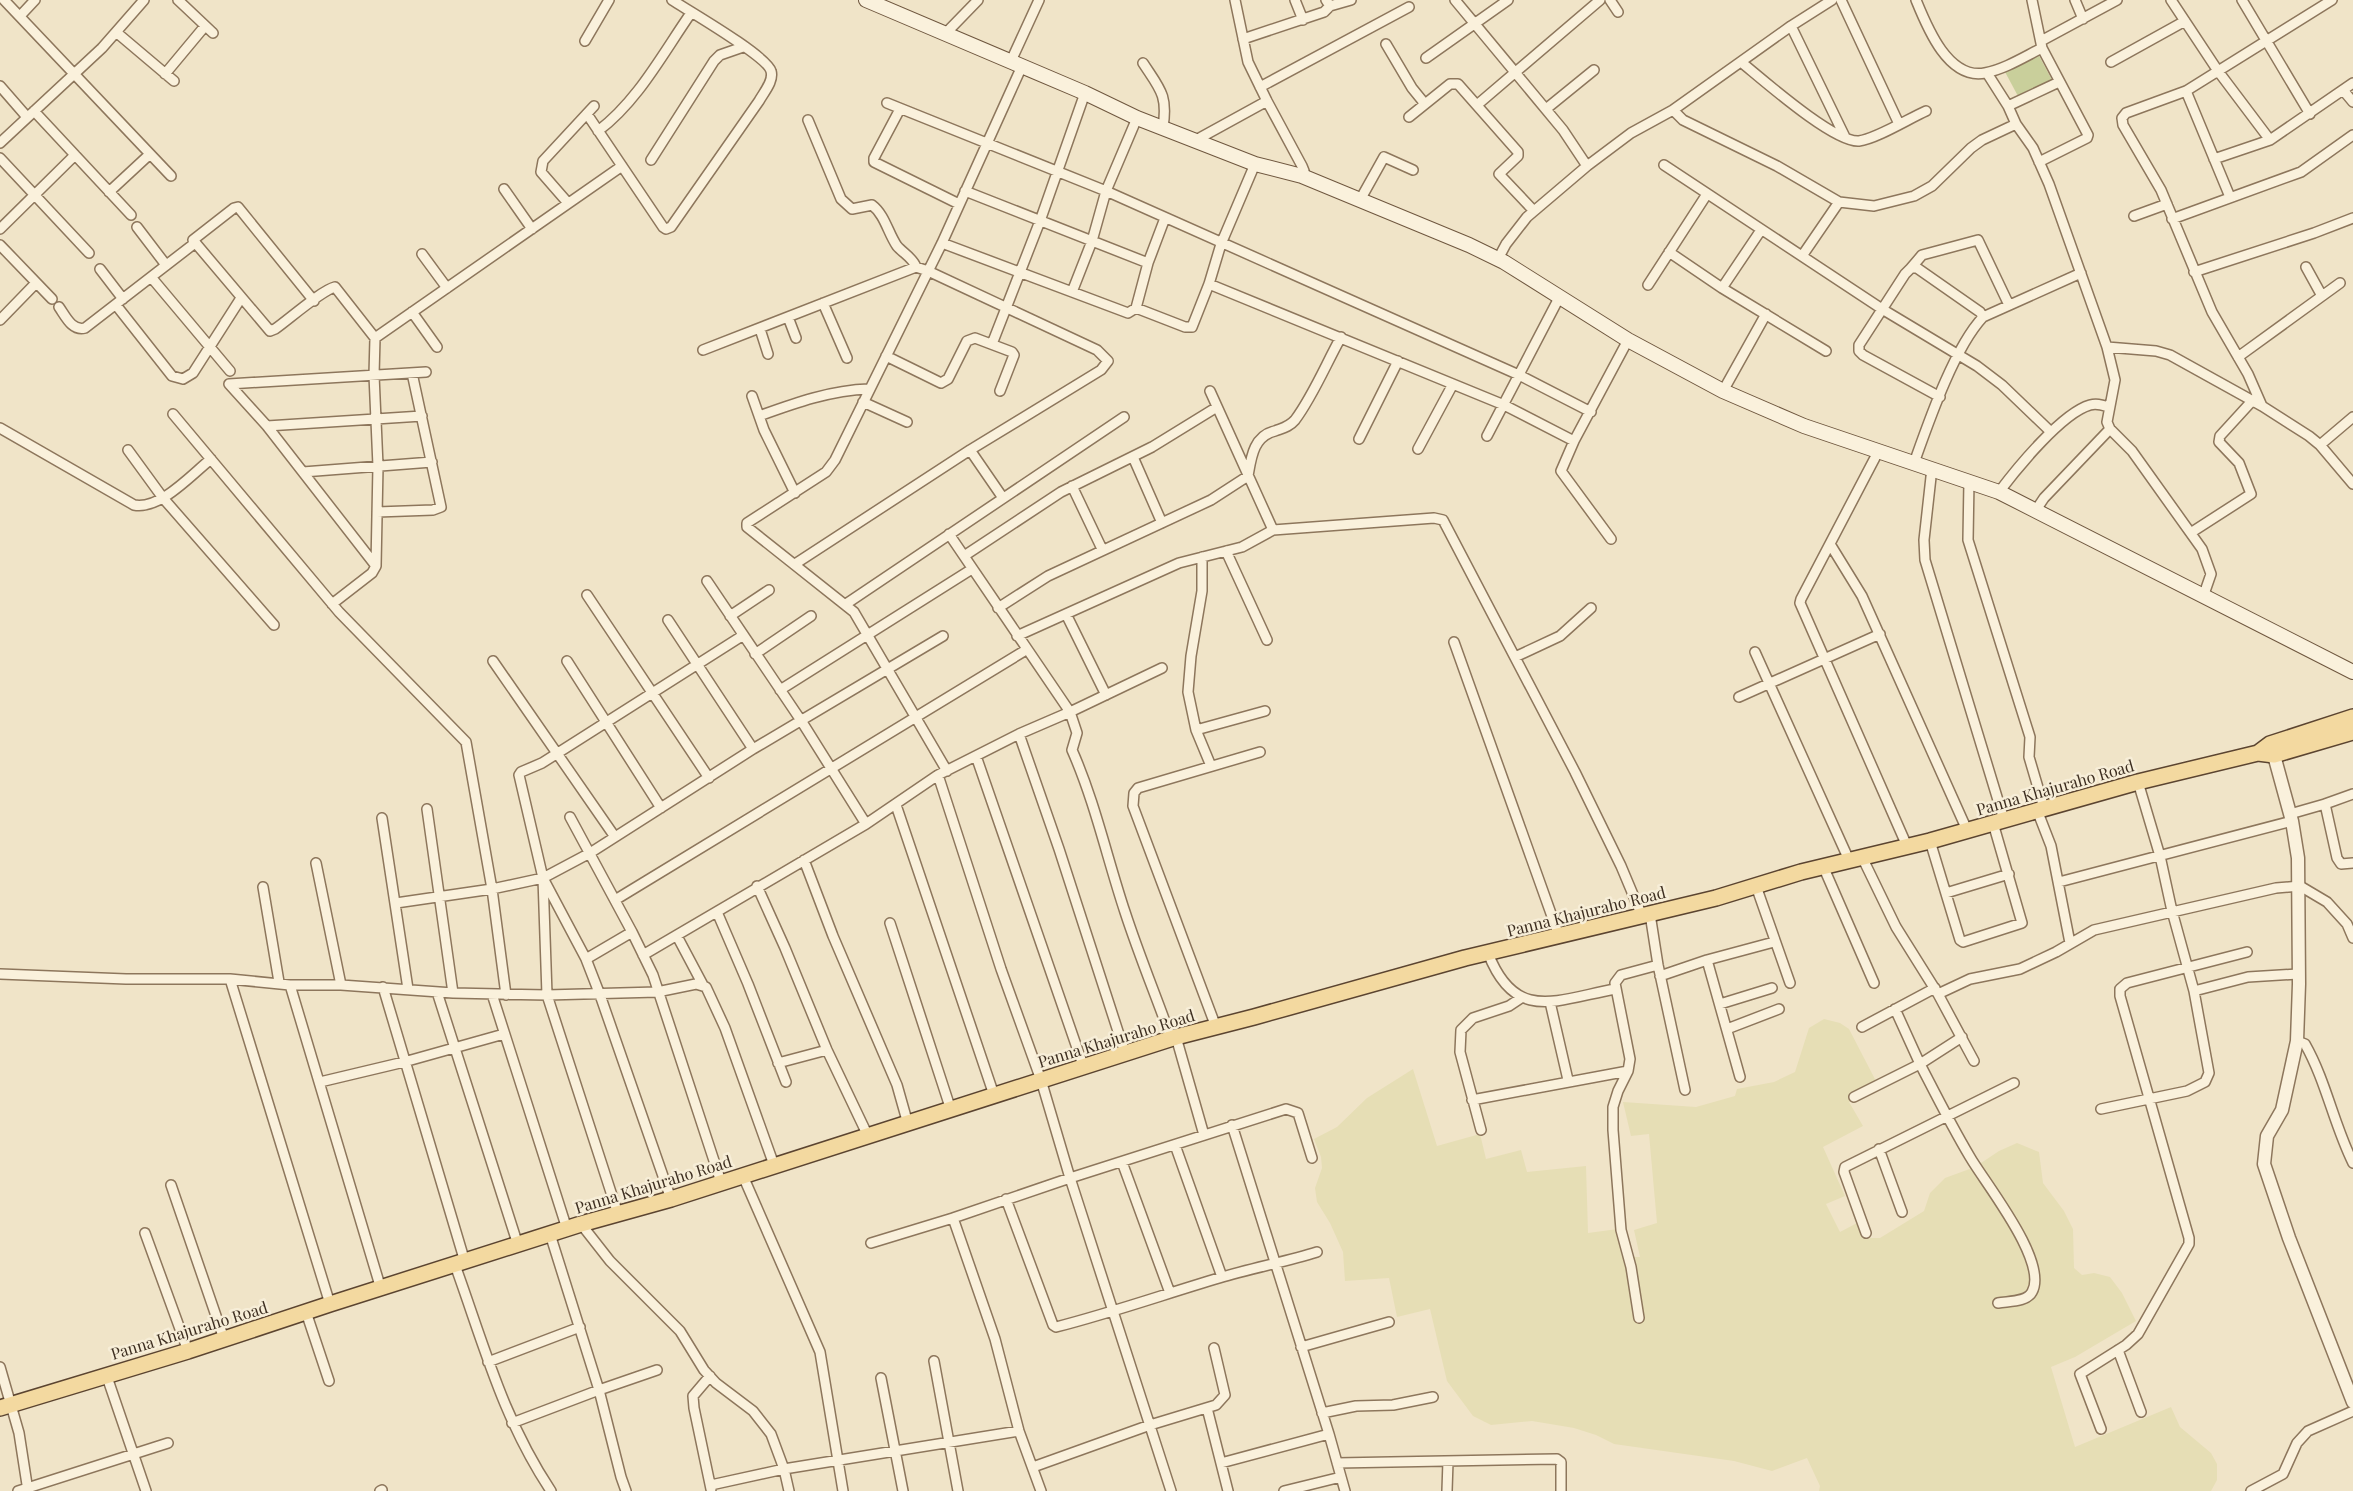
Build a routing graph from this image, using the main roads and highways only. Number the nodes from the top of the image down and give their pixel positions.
1 (866, 0) edge
2 (2353, 672) edge
3 (2353, 717) edge
4 (2353, 732) edge
5 (2267, 751) junction
6 (5, 1406) edge

1 - 2 main road
3 - 5 main road, Panna Khajuraho Road
4 - 5 main road, Panna Khajuraho Road
5 - 6 main road, Panna Khajuraho Road

